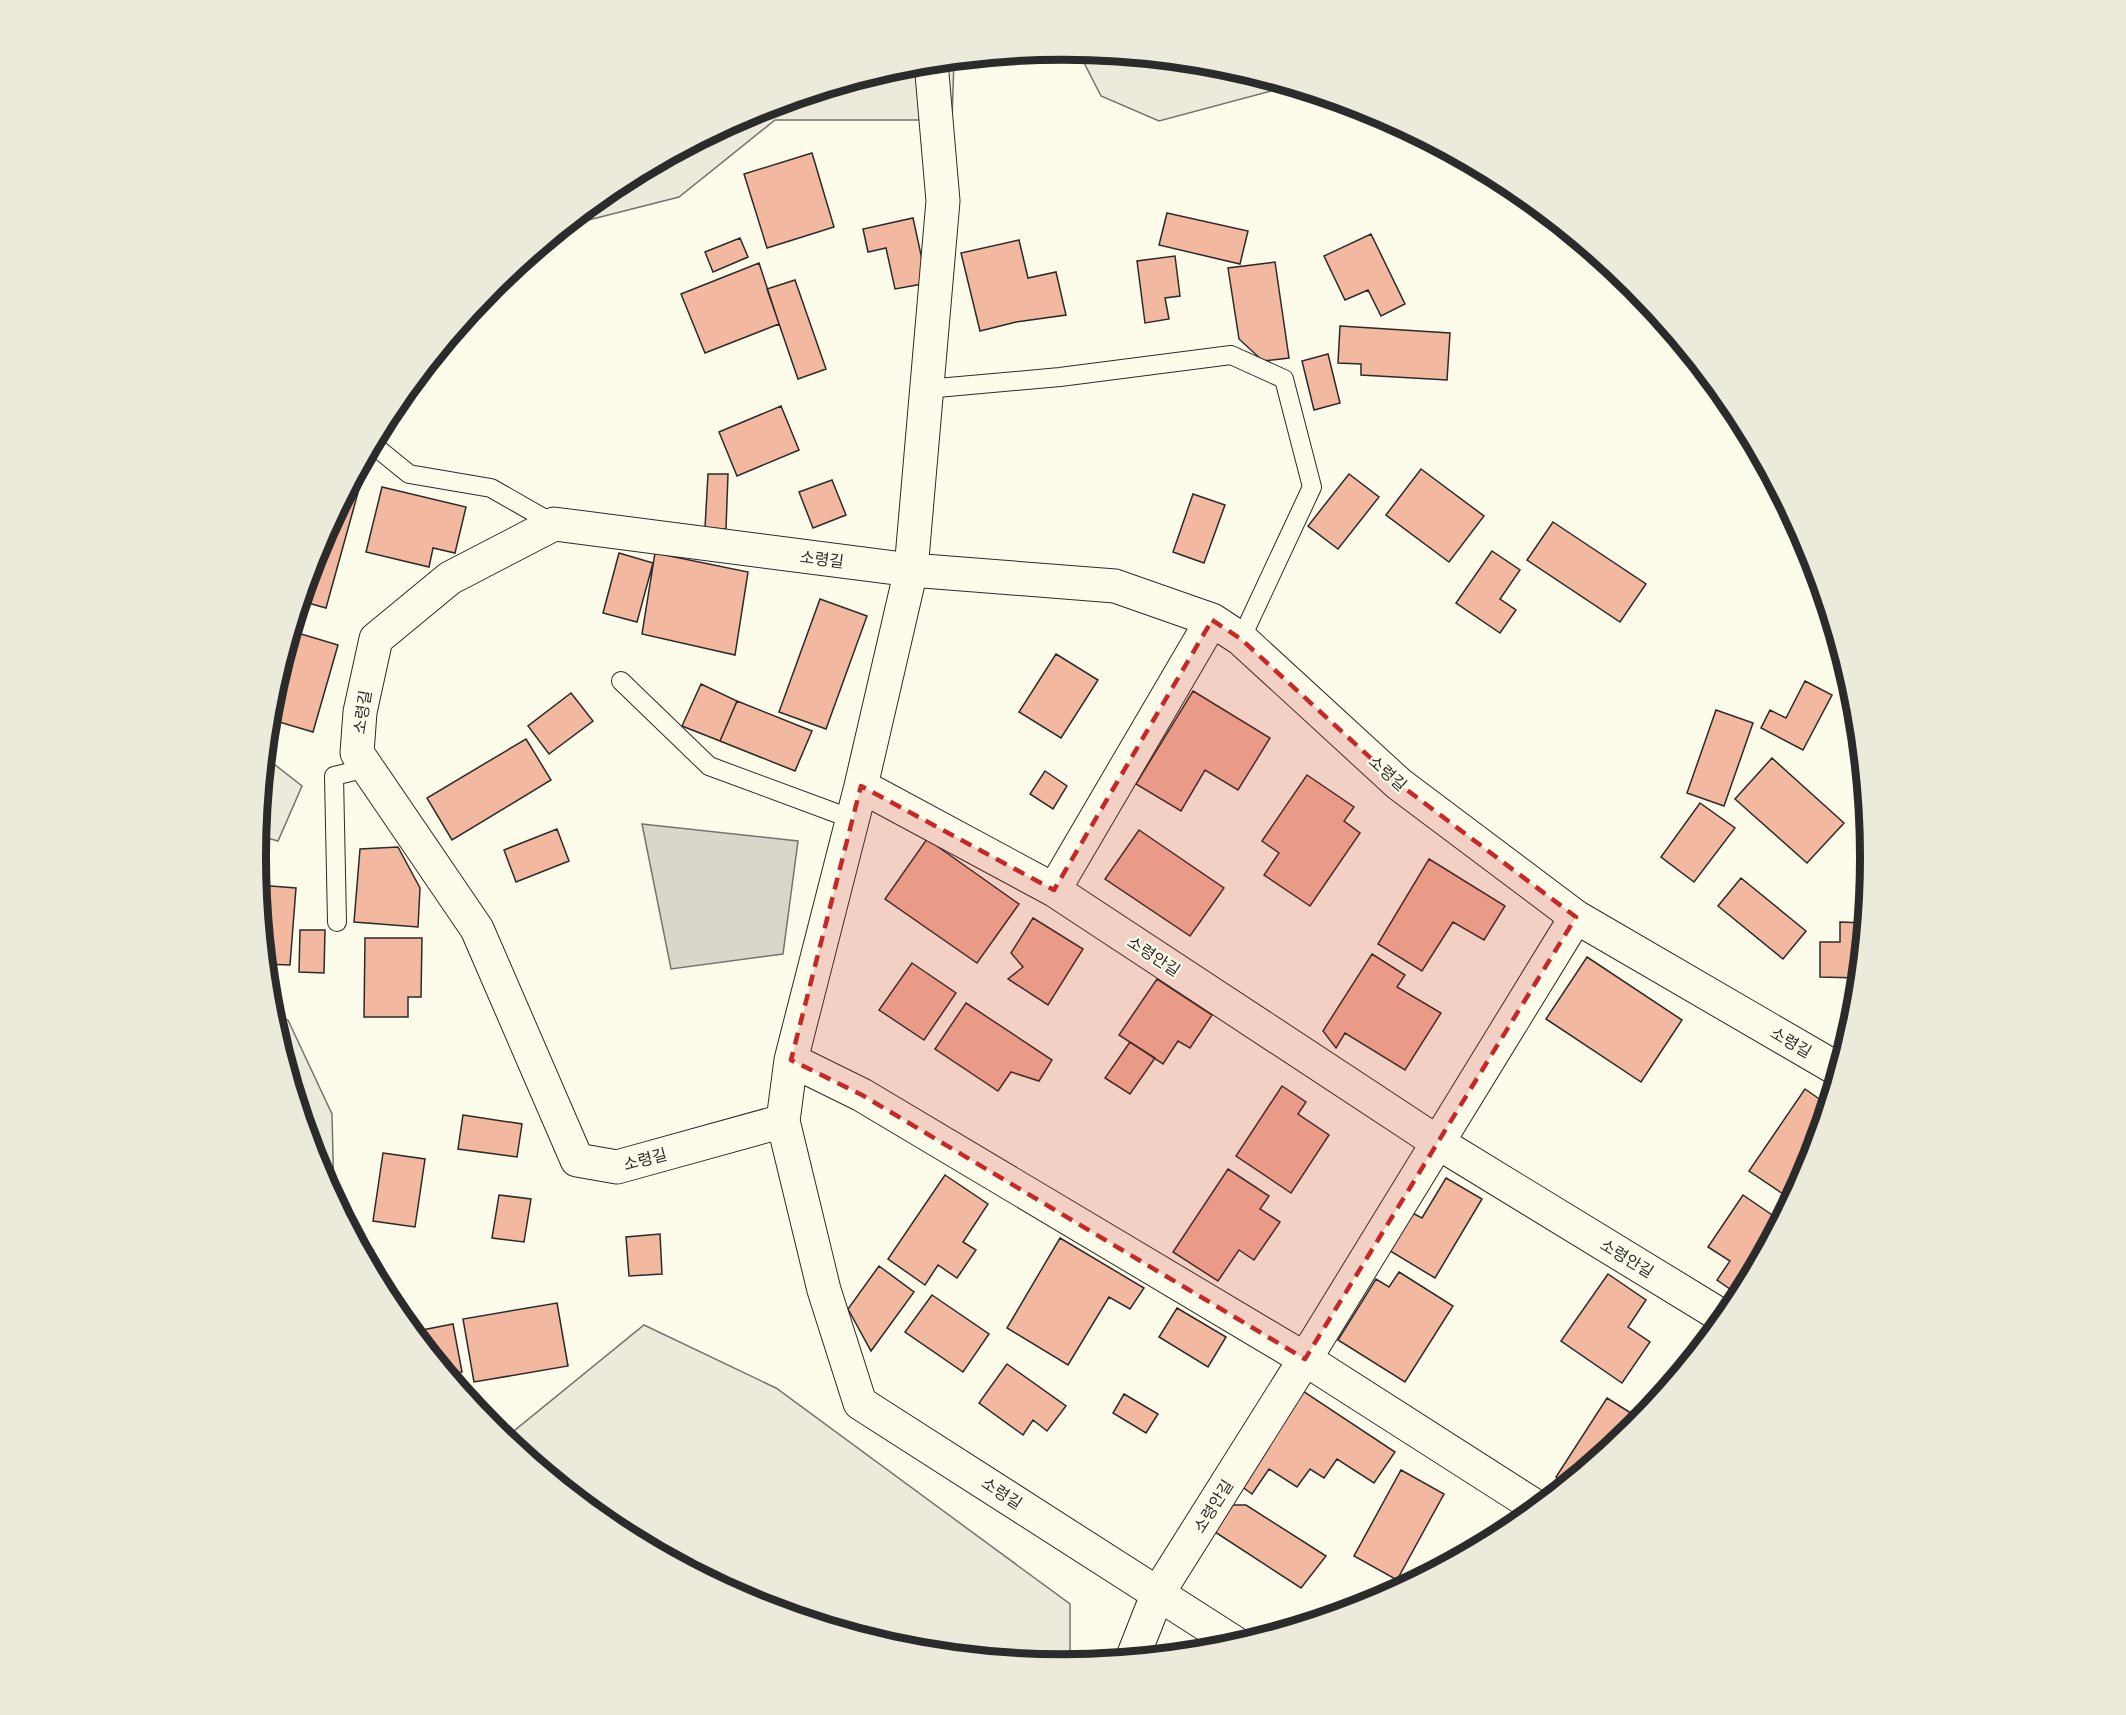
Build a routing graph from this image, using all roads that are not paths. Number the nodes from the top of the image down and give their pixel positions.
1 (932, 71) edge
2 (926, 390) junction
3 (378, 449) edge
4 (554, 524) junction
5 (911, 570) junction
6 (1212, 620) junction
7 (1242, 639) junction
8 (621, 681) dead end
9 (367, 768) junction
10 (861, 786) junction
11 (852, 819) junction
12 (1054, 890) junction
13 (1576, 917) junction
14 (337, 922) dead end
15 (791, 1060) junction
16 (1832, 1066) edge
17 (783, 1121) junction
18 (1437, 1142) junction
19 (1717, 1313) edge
20 (1305, 1359) junction
21 (1530, 1503) edge
22 (1158, 1593) junction
23 (1227, 1638) edge
24 (1135, 1651) edge

1 - 2 street
2 - 5 street
2 - 7 lane
3 - 4 lane
4 - 5 street, 소령길
4 - 9 street, 소령길
5 - 6 street, 소령길
5 - 10 street, 소령길
6 - 7 street, 소령길
6 - 12 street
7 - 13 street, 소령길
8 - 11 lane
9 - 14 lane
9 - 17 street, 소령길
10 - 11 street, 소령길
10 - 12 street, 소령안길
11 - 15 street, 소령길
12 - 18 street, 소령안길
13 - 16 street, 소령길
13 - 18 street, 소령안길
15 - 17 street, 소령길
15 - 20 street
17 - 22 street, 소령길
18 - 19 street, 소령안길
18 - 20 street, 소령안길
20 - 21 street
20 - 22 street, 소령안길
22 - 23 street, 소령길
22 - 24 street, 소령안길

